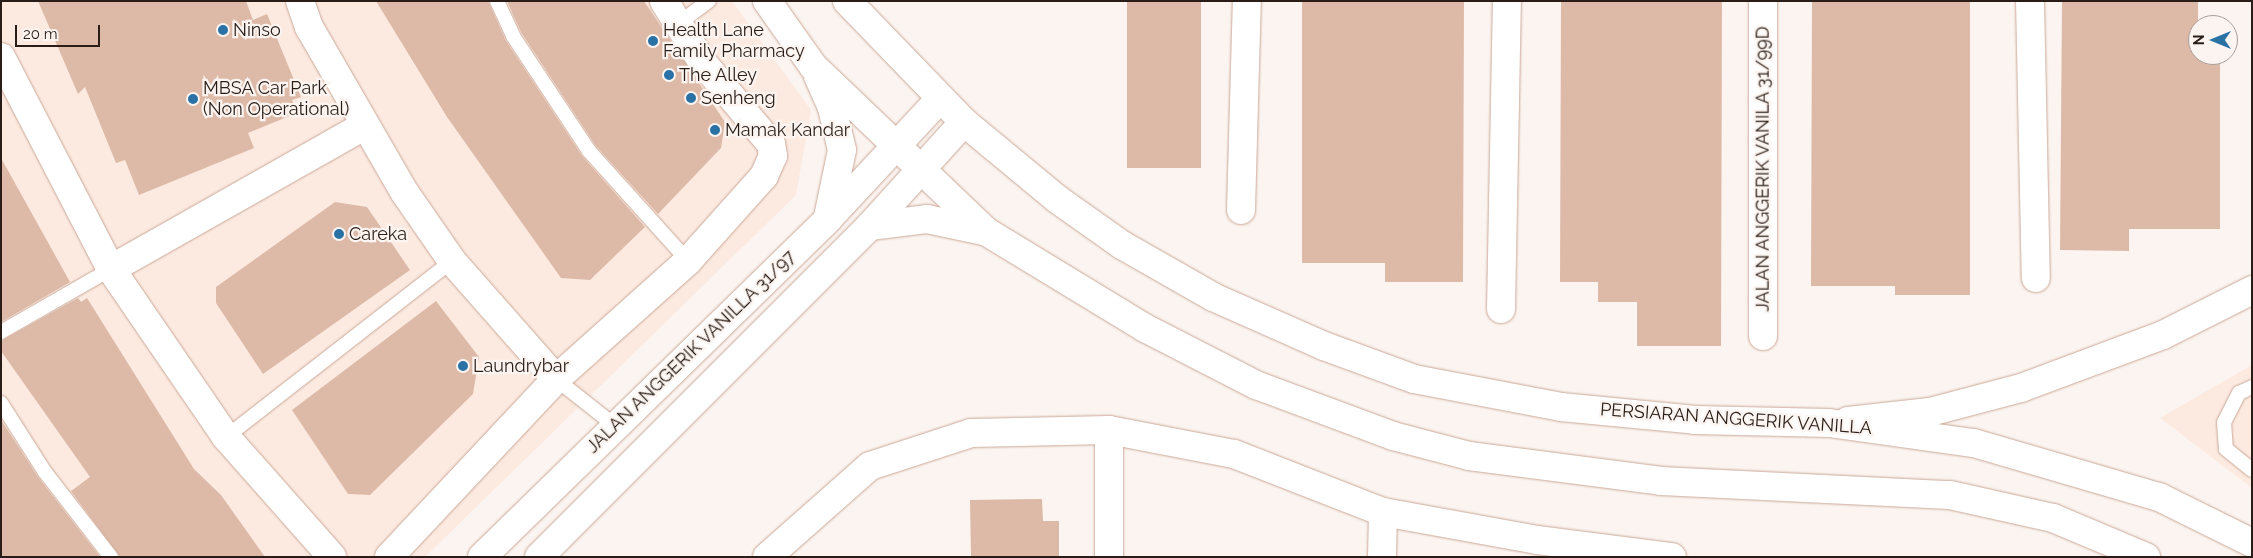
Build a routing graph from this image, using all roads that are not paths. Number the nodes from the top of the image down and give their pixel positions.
1 (300, 1) edge
2 (497, 1) edge
3 (709, 1) edge
4 (768, 1) edge
5 (847, 1) edge
6 (1247, 1) edge
7 (1507, 1) edge
8 (1762, 1) edge
9 (2030, 1) edge
10 (671, 12) edge
11 (1, 57) edge
12 (813, 66) junction
13 (940, 99) junction
14 (964, 122) junction
15 (364, 126) junction
16 (898, 144) junction
17 (924, 169) junction
18 (1240, 210) dead end
19 (828, 219) junction
20 (870, 226) junction
21 (987, 232) junction
22 (452, 261) junction
23 (688, 261) junction
24 (111, 269) junction
25 (2036, 278) dead end
26 (2252, 290) edge
27 (1501, 309) dead end
28 (1, 332) edge
29 (1762, 336) dead end
30 (556, 379) junction
31 (2252, 387) edge
32 (1, 402) edge
33 (1829, 423) junction
34 (614, 426) junction
35 (1109, 430) junction
36 (226, 437) junction
37 (2252, 470) edge
38 (1383, 512) junction
39 (2252, 542) edge
40 (1657, 555) edge
41 (111, 557) edge
42 (332, 557) edge
43 (389, 557) edge
44 (482, 557) edge
45 (539, 557) edge
46 (767, 557) edge
47 (1108, 557) edge
48 (1382, 557) edge
49 (2146, 557) edge

1 - 15 street
2 - 23 lane
3 - 10 lane
4 - 12 street
5 - 13 street, PERSIARAN ANGGERIK VANILLA
6 - 18 street
7 - 27 street
8 - 29 street, JALAN ANGGERIK VANILA 31/99D
9 - 25 street
10 - 23 street
11 - 24 street
12 - 16 street
12 - 19 street
13 - 14 street, PERSIARAN ANGGERIK VANILLA
13 - 16 street, JALAN ANGGERIK VANILLA 31/97
14 - 17 street, JALAN ANGGERIK VANILLA 31/97
14 - 33 street, PERSIARAN ANGGERIK VANILLA
15 - 22 street
15 - 24 street
16 - 17 street
16 - 19 street, JALAN ANGGERIK VANILLA 31/97
17 - 20 street, JALAN ANGGERIK VANILLA 31/97
17 - 21 street
19 - 34 street, JALAN ANGGERIK VANILLA 31/97
20 - 21 street
20 - 45 street, JALAN ANGGERIK VANILLA 31/97
21 - 49 street
22 - 30 street
22 - 36 lane
23 - 30 street
24 - 28 lane
24 - 36 street
26 - 33 street
30 - 34 lane
30 - 43 street
31 - 37 lane
32 - 41 lane
33 - 39 street, PERSIARAN ANGGERIK VANILLA
34 - 44 street, JALAN ANGGERIK VANILLA 31/97
35 - 38 street
35 - 46 street
35 - 47 street
36 - 42 street
38 - 40 street
38 - 48 street

